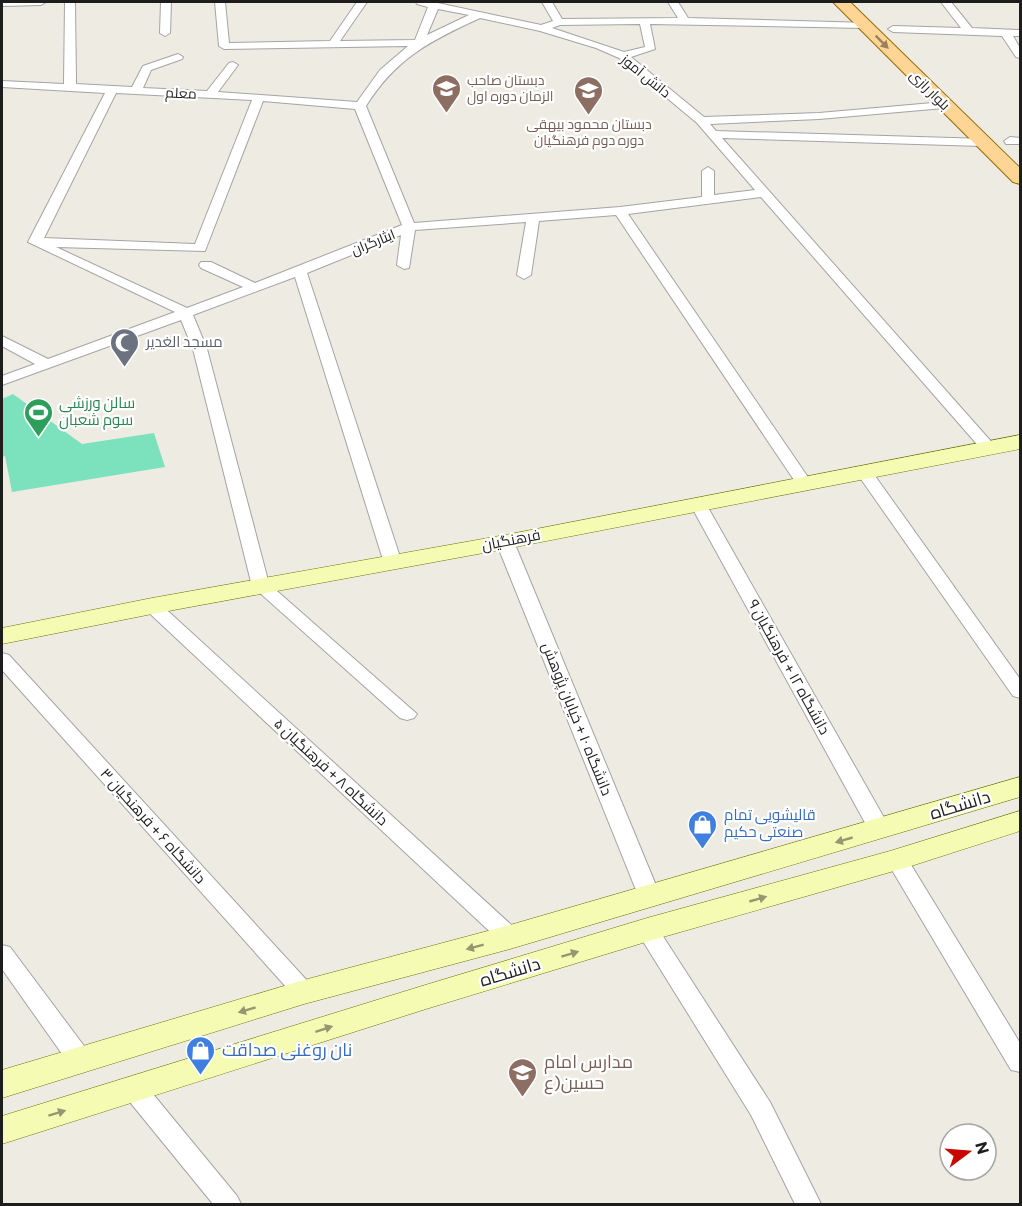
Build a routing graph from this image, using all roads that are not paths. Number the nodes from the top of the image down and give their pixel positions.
1 (20, 2) edge
2 (40, 2) edge
3 (70, 2) edge
4 (166, 2) edge
5 (220, 2) edge
6 (362, 2) edge
7 (422, 2) edge
8 (547, 2) edge
9 (673, 2) edge
10 (841, 2) edge
11 (862, 2) edge
12 (946, 2) edge
13 (2, 3) edge
14 (434, 5) junction
15 (449, 5) edge
16 (478, 15) junction
17 (644, 21) junction
18 (686, 21) junction
19 (559, 22) junction
20 (865, 25) junction
21 (542, 28) junction
22 (893, 29) junction
23 (969, 32) junction
24 (1005, 32) junction
25 (165, 33) dead end
26 (1020, 33) edge
27 (419, 43) junction
28 (333, 44) junction
29 (910, 45) dead end
30 (1020, 55) edge
31 (623, 56) junction
32 (178, 57) dead end
33 (927, 61) dead end
34 (903, 63) junction
35 (233, 65) dead end
36 (2, 84) edge
37 (70, 87) junction
38 (112, 90) junction
39 (136, 91) junction
40 (210, 95) junction
41 (259, 97) junction
42 (944, 105) junction
43 (360, 106) junction
44 (701, 121) junction
45 (993, 125) dead end
46 (713, 134) junction
47 (981, 142) junction
48 (1017, 145) edge
49 (708, 171) dead end
50 (1020, 178) edge
51 (765, 193) junction
52 (708, 201) junction
53 (620, 211) junction
54 (533, 217) junction
55 (409, 227) junction
56 (35, 242) junction
57 (206, 265) dead end
58 (404, 265) dead end
59 (300, 271) junction
60 (524, 275) dead end
61 (255, 288) junction
62 (185, 312) junction
63 (2, 340) edge
64 (45, 363) junction
65 (2, 381) edge
66 (1019, 445) edge
67 (988, 447) junction
68 (864, 472) junction
69 (804, 483) junction
70 (698, 504) junction
71 (505, 542) junction
72 (393, 562) junction
73 (261, 586) junction
74 (152, 606) junction
75 (2, 636) edge
76 (2, 659) edge
77 (1020, 692) edge
78 (407, 714) dead end
79 (1020, 787) edge
80 (1020, 821) edge
81 (880, 830) junction
82 (897, 860) junction
83 (649, 895) junction
84 (646, 930) junction
85 (510, 937) junction
86 (2, 953) edge
87 (376, 973) junction
88 (304, 992) junction
89 (393, 1007) junction
90 (81, 1061) junction
91 (1020, 1063) edge
92 (2, 1084) edge
93 (134, 1089) junction
94 (2, 1130) edge
95 (228, 1204) edge
96 (808, 1204) edge

1 - 2 street
1 - 13 street
3 - 37 street
4 - 25 street
5 - 28 street
6 - 28 street
7 - 14 street, دانش آموز
8 - 19 street
9 - 18 street
10 - 20 main road, بلوار رازی
11 - 22 main road
12 - 23 street
14 - 15 street, دانش آموز
14 - 27 street
15 - 16 street, دانش آموز
16 - 21 street, دانش آموز
16 - 27 street
17 - 18 street
17 - 19 street
17 - 31 street
18 - 20 street
19 - 21 street
20 -> 34 main road, بلوار رازی
21 - 31 street, دانش آموز
22 - 23 street
22 - 29 main road
23 - 24 street
24 - 26 street
24 - 30 street
27 - 28 street
27 - 43 street
31 - 44 street, دانش آموز
32 - 39 street
33 - 34 main road
34 - 42 main road, بلوار رازی
35 - 40 street
36 - 37 street, معلم
37 - 38 street, معلم
38 - 39 street, معلم
38 - 56 street
39 - 40 street, معلم
40 - 41 street, معلم
41 - 43 street, معلم
41 - 56 street
42 - 44 street
42 - 47 main road, بلوار رازی
43 - 55 street
44 - 46 street, دانش آموز
45 - 48 main road
46 - 47 street
46 - 51 street, دانش آموز
47 - 50 main road, بلوار رازی
49 - 52 street
51 - 52 street, ایثارگران
51 - 67 street, دانش آموز
52 - 53 street, ایثارگران
53 - 54 street, ایثارگران
53 - 69 street
54 - 55 street, ایثارگران
54 - 60 street
55 - 58 street
55 - 59 street, ایثارگران
56 - 62 street
57 - 61 street
59 - 61 street, ایثارگران
59 - 72 street
61 - 62 street, ایثارگران
62 - 64 street, ایثارگران
62 - 73 street
63 - 64 street
64 - 65 street, ایثارگران
66 - 67 main road, فرهنگیان
67 - 68 main road, فرهنگیان
68 - 69 main road, فرهنگیان
68 - 77 street
69 - 70 main road, فرهنگیان
70 - 71 main road, فرهنگیان
70 - 81 street, دانشگاه ۱۲ + فرهنگیان ۹
71 - 72 main road, فرهنگیان
71 - 83 street, دانشگاه ۱۰ + خیابان پژوهش
72 - 73 main road, فرهنگیان
73 - 74 main road, فرهنگیان
73 - 78 street
74 - 75 main road, فرهنگیان
74 - 85 street, دانشگاه ۸ + فرهنگیان ۵
76 - 88 street, دانشگاه ۶ + فرهنگیان ۳
79 - 81 main road, دانشگاه
80 - 82 main road, دانشگاه
81 -> 83 main road, دانشگاه
84 -> 82 main road, دانشگاه
82 - 91 street
83 - 85 main road, دانشگاه
89 -> 84 main road, دانشگاه
84 - 96 street
85 -> 87 main road, دانشگاه
86 - 90 street
87 - 88 main road, دانشگاه
87 - 89 main road
88 -> 90 main road, دانشگاه
93 -> 89 main road, دانشگاه
90 - 92 main road, دانشگاه
94 -> 93 main road, دانشگاه
93 - 95 street

